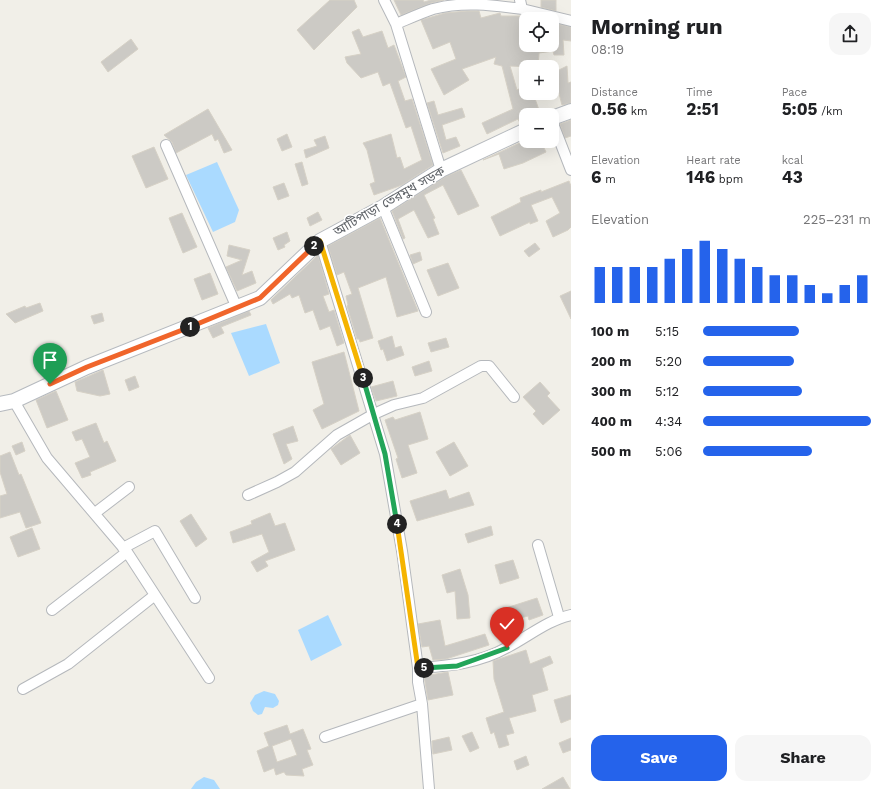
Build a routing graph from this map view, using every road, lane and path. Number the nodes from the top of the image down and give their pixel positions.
1 (384, 0) edge
2 (521, 5) edge
3 (571, 20) edge
4 (396, 24) junction
5 (571, 111) edge
6 (559, 116) edge
7 (519, 133) edge
8 (559, 138) edge
9 (166, 145) dead end
10 (441, 170) junction
11 (571, 170) edge
12 (384, 207) junction
13 (320, 241) junction
14 (237, 308) junction
15 (426, 312) dead end
16 (514, 396) dead end
17 (14, 401) junction
18 (0, 404) edge
19 (374, 414) junction
20 (129, 487) dead end
21 (248, 495) dead end
22 (95, 513) junction
23 (538, 545) dead end
24 (125, 550) junction
25 (155, 595) junction
26 (195, 598) dead end
27 (52, 610) dead end
28 (571, 615) edge
29 (559, 617) junction
30 (418, 668) junction
31 (210, 678) dead end
32 (23, 689) dead end
33 (422, 704) junction
34 (325, 737) dead end
35 (429, 789) edge

1 - 4 street
2 - 3 street
2 - 4 street
4 - 10 street
5 - 6 main road
7 - 10 main road, আটিপাড়া তেরমুখ সড়ক
8 - 11 street
9 - 14 street
10 - 12 main road, আটিপাড়া তেরমুখ সড়ক
12 - 13 main road, আটিপাড়া তেরমুখ সড়ক
12 - 15 street
13 - 14 main road, আটিপাড়া তেরমুখ সড়ক
13 - 19 street
14 - 17 main road, আটিপাড়া তেরমুখ সড়ক
16 - 19 street
17 - 18 main road, আটিপাড়া তেরমুখ সড়ক
17 - 22 street
19 - 21 street
19 - 30 street
20 - 22 street
22 - 24 street
23 - 29 street
24 - 25 street
24 - 26 street
24 - 27 street
25 - 31 street
25 - 32 street
28 - 29 street
29 - 30 street
30 - 33 street
33 - 34 street
33 - 35 street

